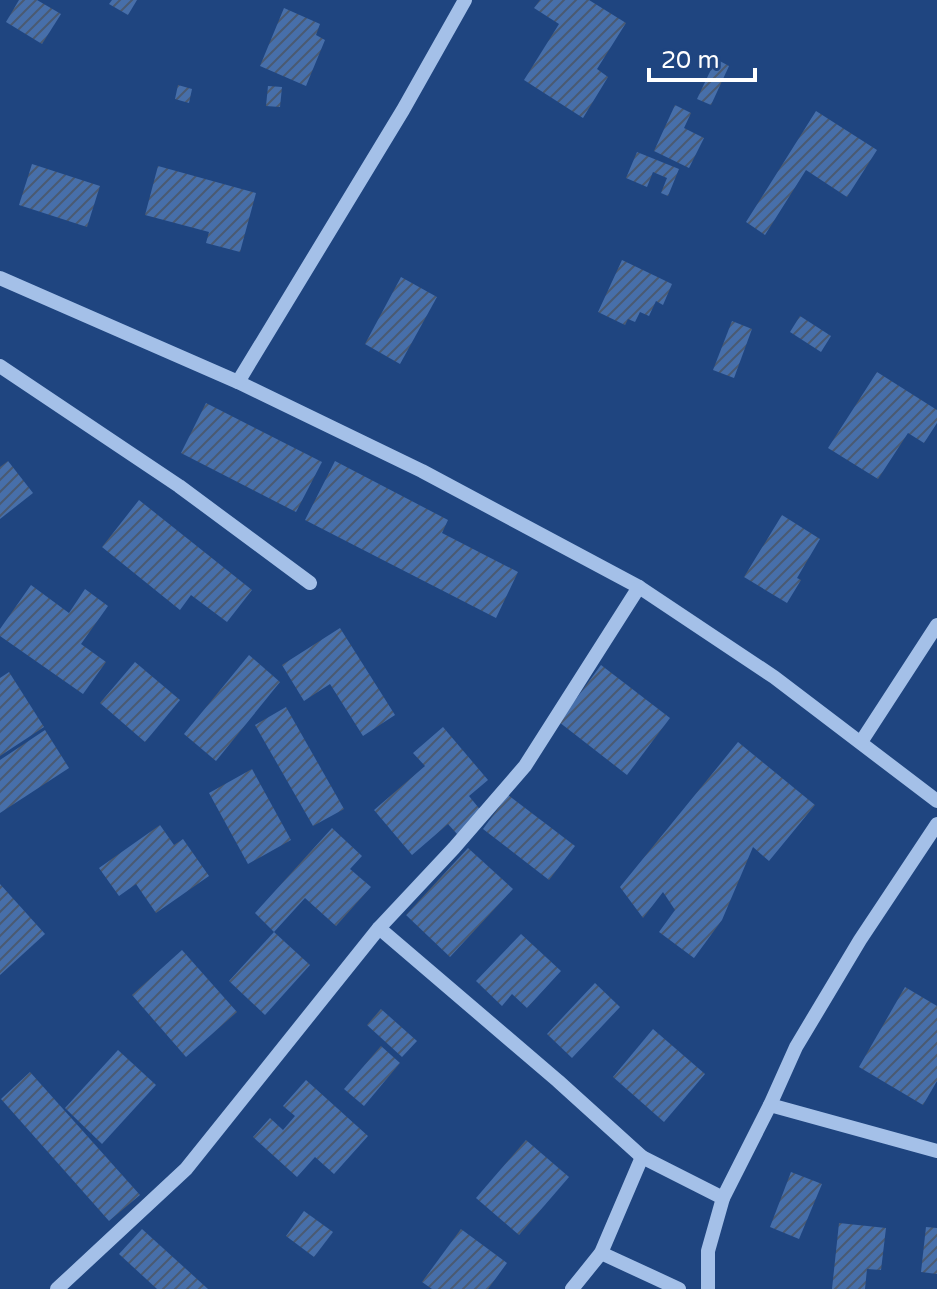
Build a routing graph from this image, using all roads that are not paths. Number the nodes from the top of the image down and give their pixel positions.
1 (465, 0) edge
2 (0, 278) edge
3 (0, 366) edge
4 (238, 382) junction
5 (310, 583) dead end
6 (639, 587) junction
7 (937, 625) edge
8 (861, 742) junction
9 (937, 801) edge
10 (937, 824) edge
11 (379, 928) junction
12 (770, 1105) junction
13 (937, 1151) edge
14 (642, 1157) junction
15 (723, 1198) junction
16 (601, 1253) junction
17 (57, 1289) edge
18 (572, 1289) edge
19 (679, 1289) edge
20 (708, 1289) edge

1 - 4 street
2 - 4 street
3 - 5 street
4 - 6 street
6 - 8 street
6 - 11 street
7 - 8 street
8 - 9 street
10 - 12 street
11 - 14 street
11 - 17 street
12 - 13 street
12 - 15 street
14 - 15 street
14 - 16 street
15 - 20 street
16 - 18 street
16 - 19 street

